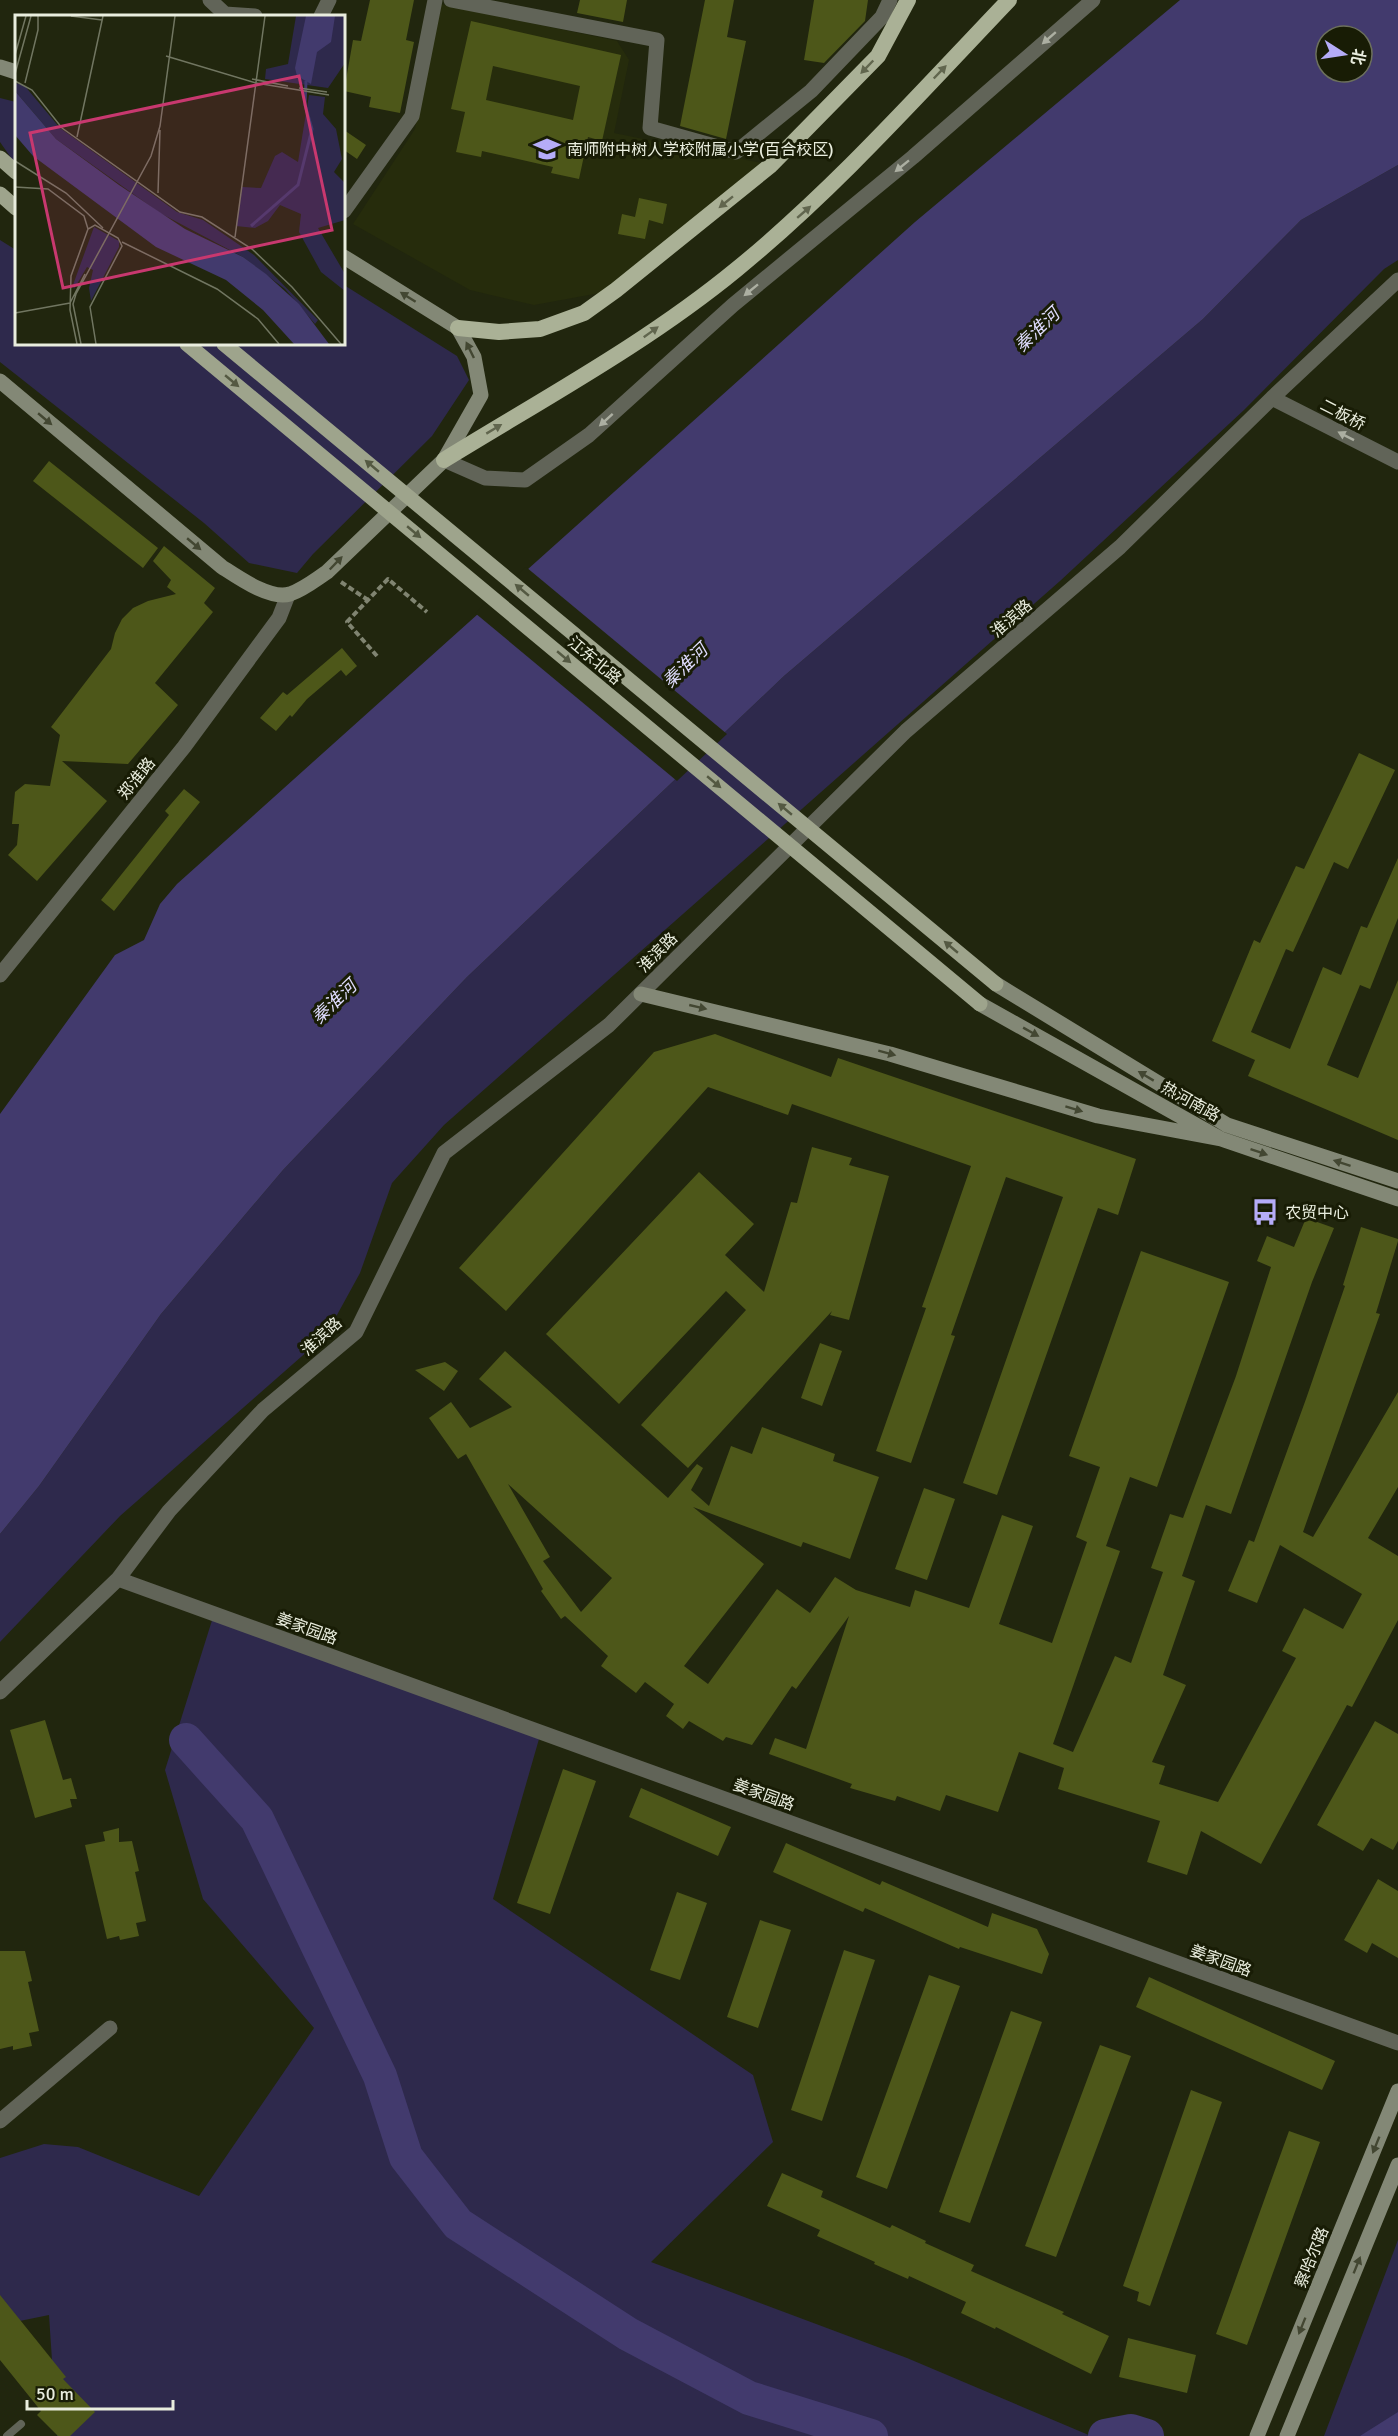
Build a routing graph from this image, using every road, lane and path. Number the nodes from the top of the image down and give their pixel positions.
1 (210, 0) edge
2 (329, 0) edge
3 (435, 0) edge
4 (451, 0) edge
5 (890, 0) edge
6 (908, 0) edge
7 (1009, 0) edge
8 (1093, 0) edge
9 (227, 7) edge
10 (252, 15) edge
11 (322, 15) edge
12 (0, 67) edge
13 (15, 72) edge
14 (0, 158) edge
15 (15, 171) edge
16 (0, 194) edge
17 (15, 207) edge
18 (345, 210) edge
19 (345, 258) edge
20 (1398, 279) edge
21 (458, 328) junction
22 (188, 345) edge
23 (225, 345) edge
24 (0, 381) edge
25 (1272, 398) junction
26 (444, 460) junction
27 (1398, 462) edge
28 (327, 572) junction
29 (288, 595) junction
30 (368, 600) junction
31 (427, 612) dead end
32 (377, 656) dead end
33 (0, 975) edge
34 (996, 984) joint
35 (641, 994) junction
36 (980, 1004) joint
37 (1221, 1139) junction
38 (1398, 1181) edge
39 (1398, 1199) edge
40 (118, 1579) junction
41 (0, 1692) edge
42 (110, 2028) dead end
43 (1398, 2043) edge
44 (1398, 2091) edge
45 (0, 2121) edge
46 (1398, 2165) edge
47 (21, 2424) dead end
48 (1258, 2432) edge
49 (7, 2436) edge
50 (1287, 2436) edge

1 - 9 street
2 - 11 street
3 - 18 street
4 - 5 street
6 -> 21 highway
26 -> 7 highway
8 -> 26 street
9 - 10 street
12 - 13 main road
14 - 15 main road
16 - 17 main road
21 -> 19 main road
20 - 25 street, 淮滨路
26 -> 21 main road
22 -> 36 main road, 江东北路, bridge
34 -> 23 main road, 江东北路, bridge
24 -> 29 main road
27 -> 25 street, 二板桥
25 - 35 street, 淮滨路
28 -> 26 main road
28 - 29 main road
28 - 30 path
29 - 33 street, 郑淮路
30 - 31 path
30 - 32 path
38 -> 34 main road, 热河南路
35 -> 37 main road
35 - 40 street, 淮滨路
36 -> 37 main road, 热河南路
37 -> 39 main road, 热河南路
40 - 41 street, 淮滨路
40 - 43 street, 姜家园路
42 - 45 street
44 -> 48 main road, 察哈尔路
50 -> 46 main road
47 - 49 lane

